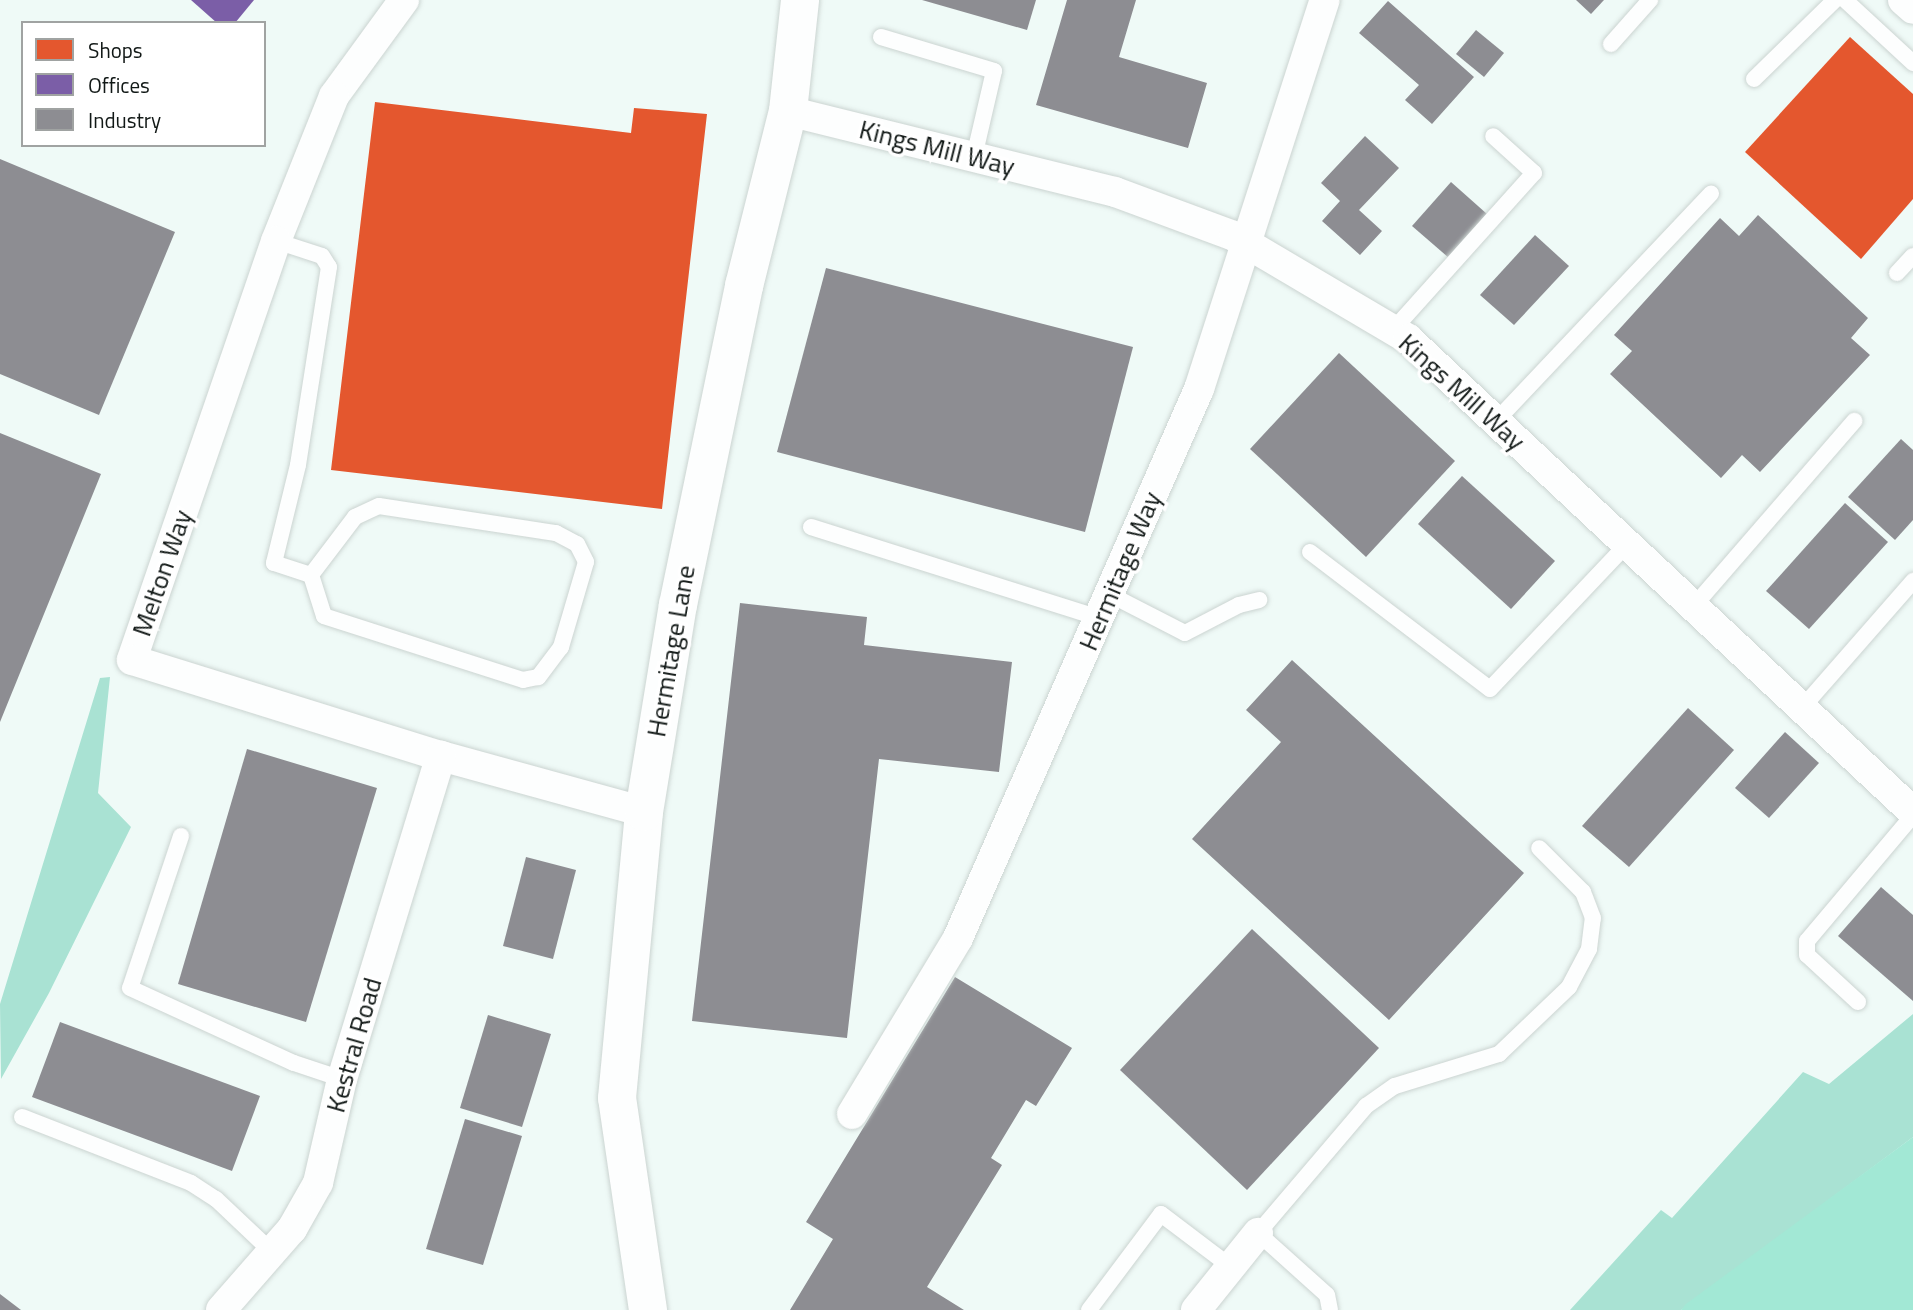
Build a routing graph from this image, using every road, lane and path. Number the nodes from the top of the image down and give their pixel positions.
1 (404, 0) edge
2 (800, 0) edge
3 (1325, 0) edge
4 (1650, 0) edge
5 (1835, 0) edge
6 (1845, 0) edge
7 (1903, 0) edge
8 (1913, 9) edge
9 (881, 37) dead end
10 (1611, 44) dead end
11 (1913, 64) edge
12 (1754, 79) dead end
13 (788, 111) junction
14 (1493, 136) dead end
15 (974, 157) junction
16 (1711, 194) dead end
17 (276, 241) junction
18 (1246, 243) junction
19 (1913, 256) edge
20 (1897, 273) dead end
21 (1393, 330) junction
22 (1496, 421) junction
23 (1854, 421) dead end
24 (811, 527) dead end
25 (1627, 544) junction
26 (1310, 551) dead end
27 (311, 575) junction
28 (1913, 581) edge
29 (1259, 600) dead end
30 (1104, 606) junction
31 (1693, 606) junction
32 (1802, 708) junction
33 (441, 756) junction
34 (644, 813) junction
35 (1913, 813) edge
36 (181, 836) dead end
37 (1539, 848) dead end
38 (1858, 1002) dead end
39 (342, 1079) junction
40 (852, 1114) dead end
41 (22, 1117) dead end
42 (1258, 1233) junction
43 (272, 1252) junction
44 (1231, 1267) junction
45 (221, 1310) edge
46 (648, 1310) edge
47 (1089, 1310) edge
48 (1196, 1310) edge
49 (1330, 1310) edge

1 - 17 street, Melton Way
2 - 13 street, Hermitage Lane
3 - 18 street, Hermitage Way
4 - 10 lane
5 - 12 lane
6 - 11 lane
7 - 8 street
9 - 15 lane
13 - 15 street, Kings Mill Way
13 - 34 street, Hermitage Lane
14 - 21 lane
15 - 18 street, Kings Mill Way
16 - 22 lane
17 - 27 lane
17 - 33 street, Melton Way
18 - 21 street, Kings Mill Way
18 - 30 street, Hermitage Way
19 - 20 lane
21 - 22 street, Kings Mill Way
22 - 25 street, Kings Mill Way
23 - 31 lane
24 - 30 lane
25 - 26 lane
25 - 31 street, Kings Mill Way
27 - 27 lane
28 - 32 lane
29 - 30 lane
30 - 40 street, Hermitage Way
31 - 32 street, Kings Mill Way
32 - 35 street, Kings Mill Way
33 - 34 street, Melton Way
33 - 39 street, Kestral Road
34 - 46 street, Hermitage Lane
35 - 38 lane
36 - 39 lane
37 - 42 lane
39 - 43 street, Kestral Road
41 - 43 lane
42 - 44 street
42 - 49 lane
43 - 45 street, Kestral Road
44 - 47 lane
44 - 48 street

